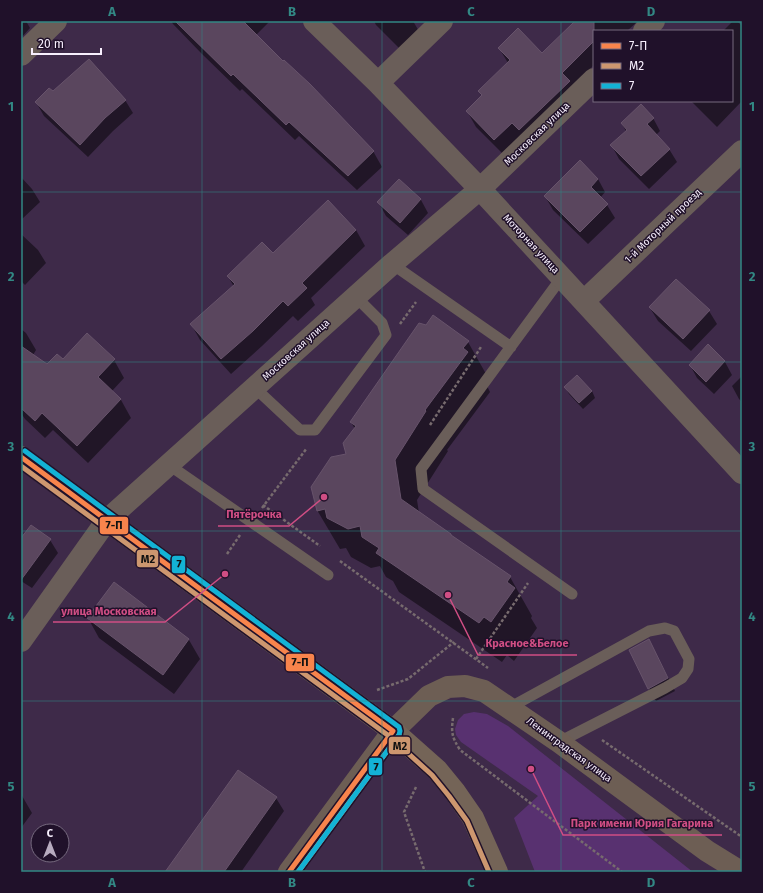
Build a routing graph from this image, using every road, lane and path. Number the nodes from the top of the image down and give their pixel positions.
1 (56, 21) edge
2 (314, 21) edge
3 (442, 21) edge
4 (654, 21) edge
5 (645, 30) edge
6 (21, 55) edge
7 (593, 80) edge
8 (378, 83) junction
9 (742, 151) edge
10 (480, 189) junction
11 (392, 264) junction
12 (562, 277) junction
13 (356, 297) junction
14 (584, 301) junction
15 (511, 347) junction
16 (255, 388) junction
17 (21, 457) edge
18 (169, 465) junction
19 (742, 473) edge
20 (263, 505) dead end
21 (107, 520) junction
22 (320, 546) dead end
23 (339, 560) dead end
24 (328, 575) dead end
25 (572, 594) dead end
26 (21, 641) edge
27 (454, 642) junction
28 (493, 671) dead end
29 (376, 690) dead end
30 (509, 708) junction
31 (453, 718) dead end
32 (585, 728) junction
33 (392, 731) junction
34 (559, 742) junction
35 (416, 787) dead end
36 (742, 837) edge
37 (289, 872) edge
38 (425, 872) edge
39 (497, 872) edge
40 (622, 872) edge
41 (741, 872) edge

1 - 6 street
2 - 8 street, Моторная улица
3 - 8 street
4 - 5 street
7 - 10 street, Московская улица
8 - 10 street, Моторная улица
9 - 14 street, 1-й Моторный проезд
10 - 11 street, Московская улица
10 - 12 street, Моторная улица
11 - 13 street, Московская улица
11 - 15 lane
12 - 14 street, Моторная улица
12 - 15 lane
13 - 16 street, Московская улица
13 - 16 lane
14 - 19 street, Моторная улица
15 - 25 lane
16 - 18 street, Московская улица
17 - 21 main road
18 - 21 street, Московская улица
18 - 24 lane
20 - 22 path
21 - 26 street, Московская улица
21 - 33 main road
23 - 27 path
27 - 28 path
27 - 29 path
30 - 32 lane
30 - 33 street, Ленинградская улица
30 - 34 street, Ленинградская улица
31 - 40 path
32 - 34 lane
32 - 36 path
33 - 37 street, Ленинградская улица
33 - 39 main road
34 - 41 street, Ленинградская улица
35 - 38 path

